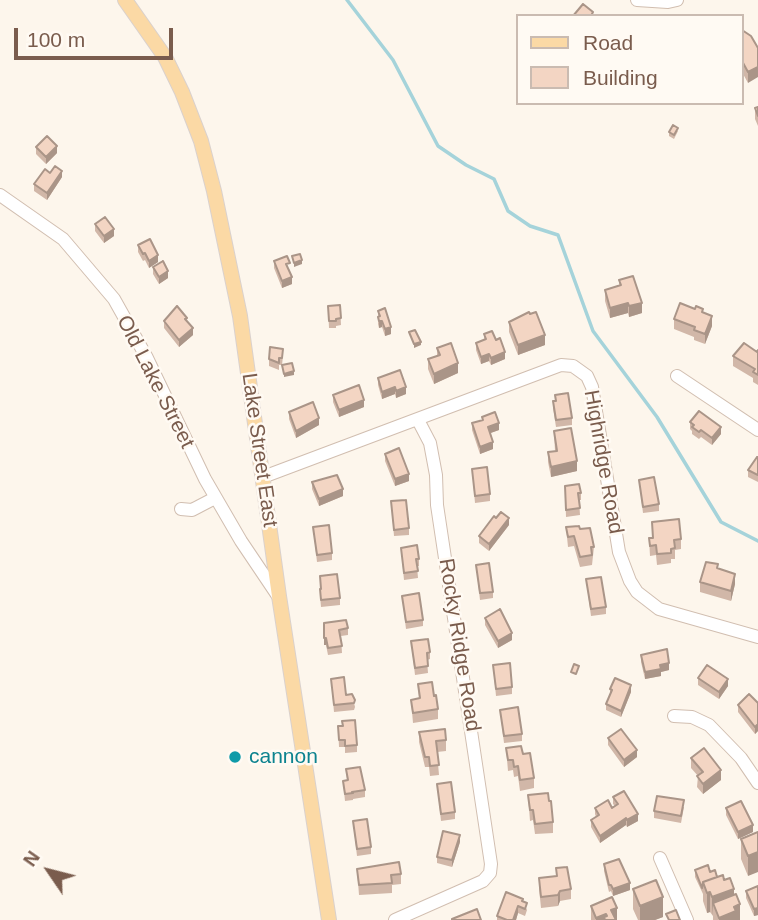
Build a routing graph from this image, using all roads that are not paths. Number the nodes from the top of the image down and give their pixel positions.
1 (125, 0) edge
2 (637, 0) edge
3 (677, 0) edge
4 (0, 195) edge
5 (677, 376) dead end
6 (418, 420) junction
7 (758, 430) edge
8 (263, 477) junction
9 (215, 498) junction
10 (181, 509) dead end
11 (279, 596) junction
12 (758, 637) edge
13 (674, 716) dead end
14 (758, 783) edge
15 (660, 858) dead end
16 (329, 920) edge
17 (395, 920) edge
18 (687, 920) edge

1 - 8 main road, Lake Street East
2 - 3 street
4 - 9 street, Old Lake Street
5 - 7 street
6 - 8 street, Highridge Road
6 - 12 street, Highridge Road
6 - 17 street, Rocky Ridge Road
8 - 11 main road, Lake Street East
9 - 10 street
9 - 11 street, Old Lake Street
11 - 16 main road, Lake Street East
13 - 14 street
15 - 18 street

